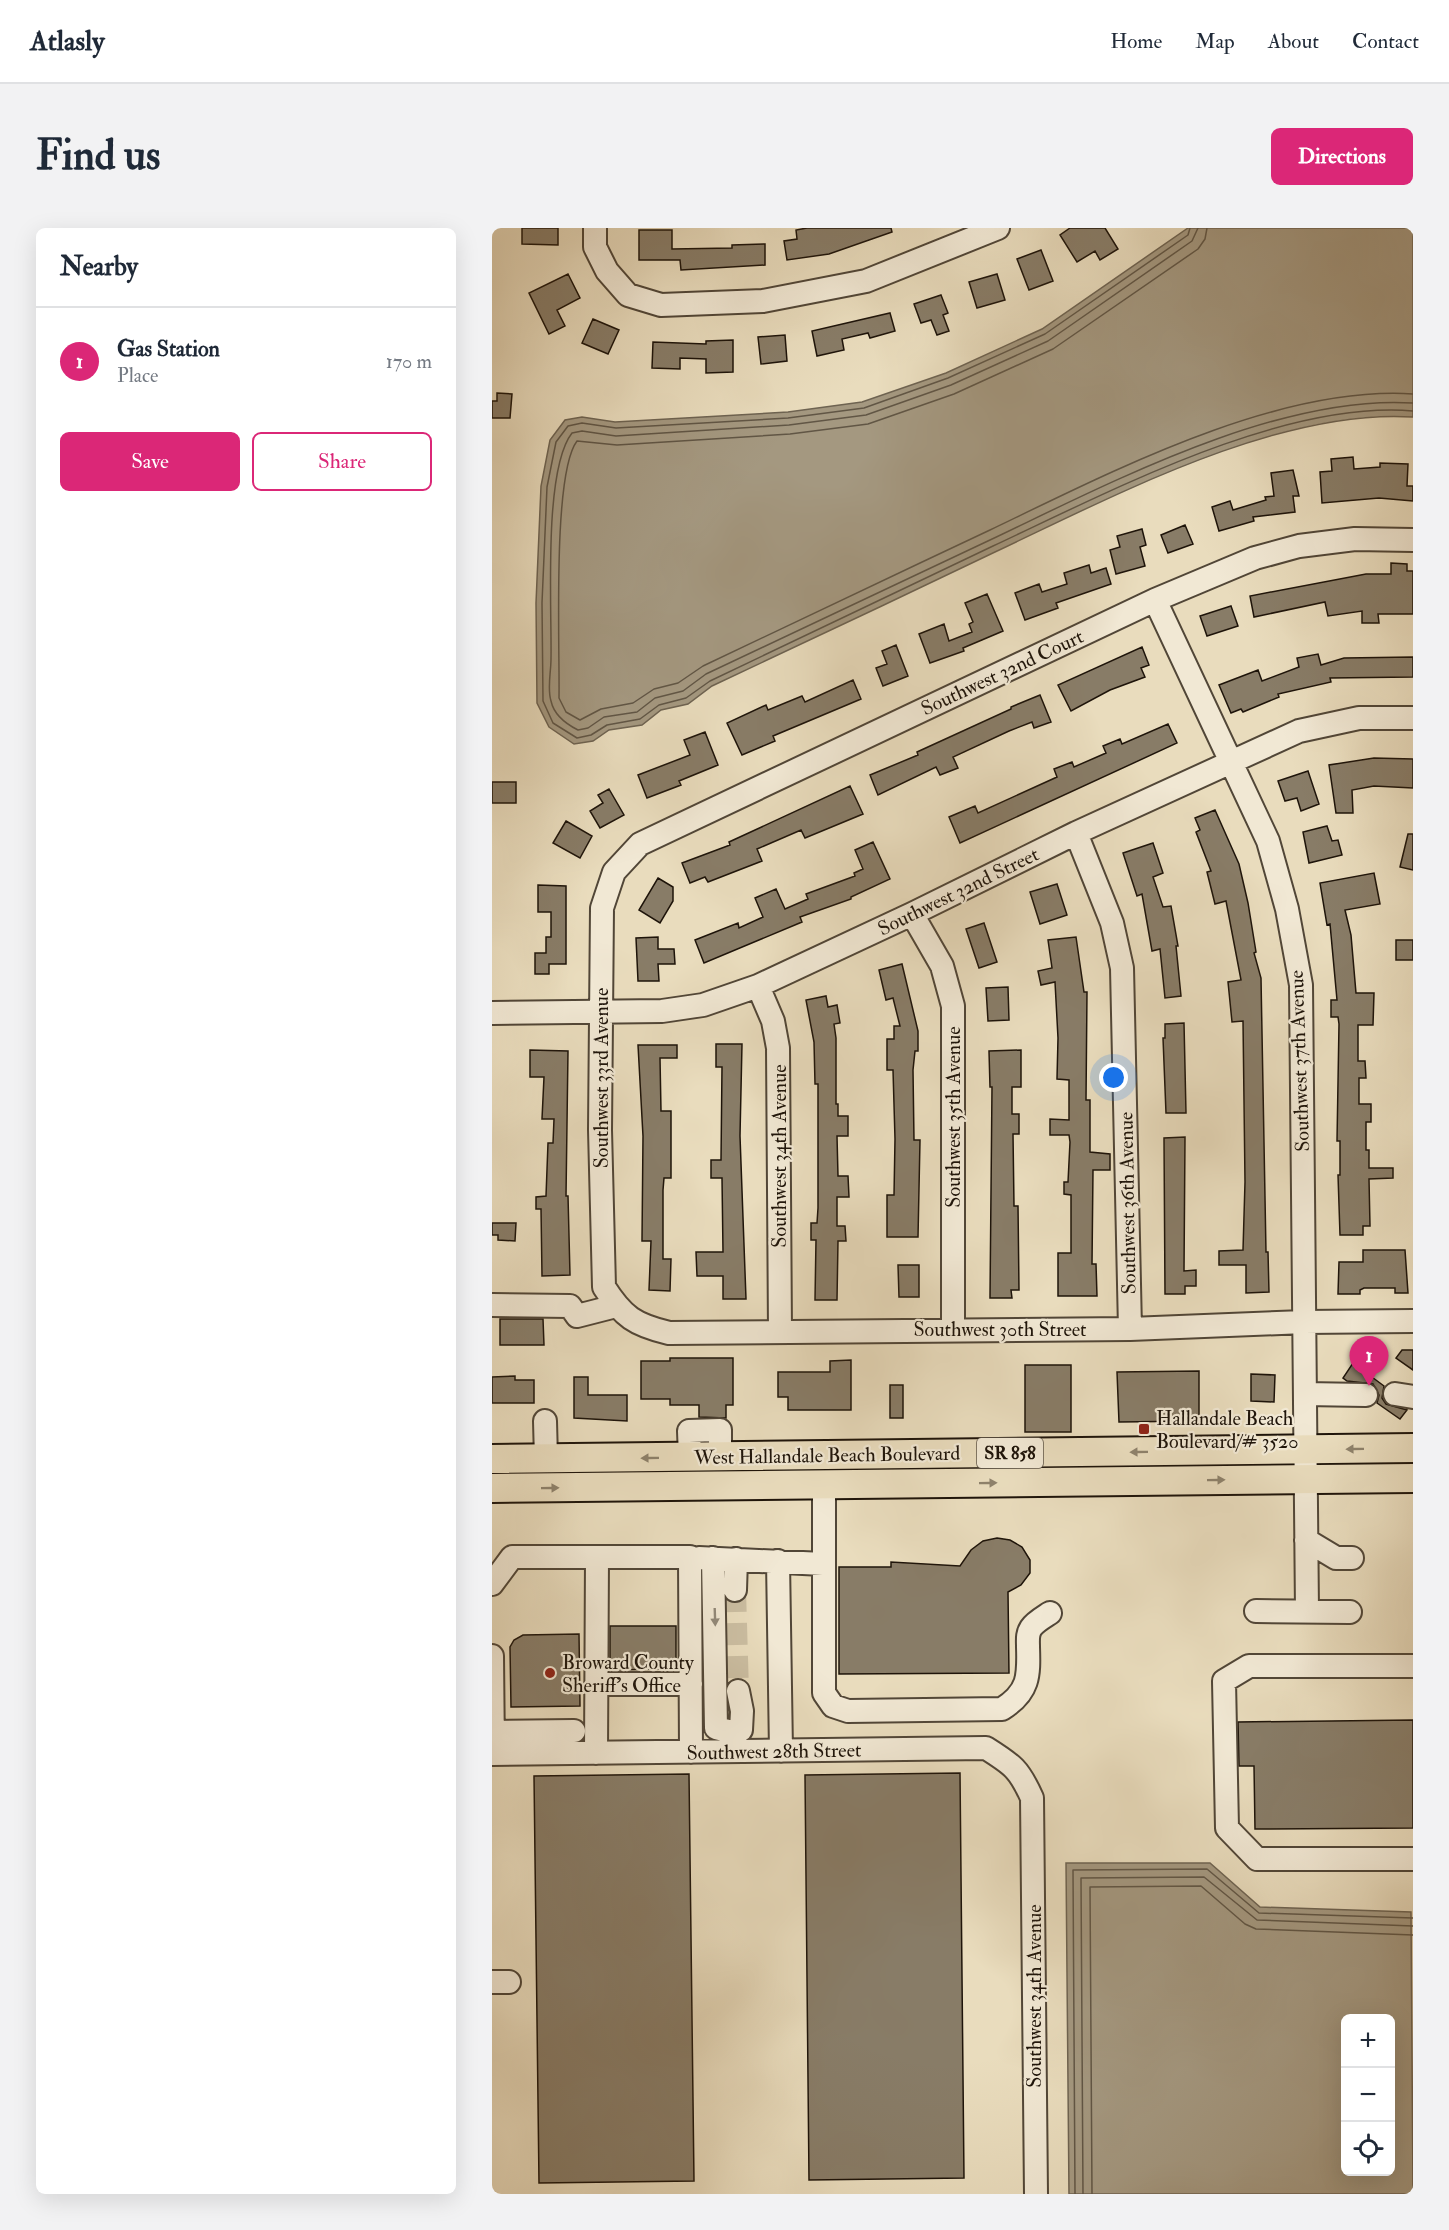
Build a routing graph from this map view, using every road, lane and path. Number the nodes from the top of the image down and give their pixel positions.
1 (595, 228) edge
2 (998, 228) edge
3 (1413, 540) edge
4 (1155, 600) junction
5 (1413, 718) edge
6 (1232, 761) junction
7 (1076, 833) junction
8 (614, 872) joint
9 (912, 915) junction
10 (758, 986) junction
11 (599, 1011) junction
12 (492, 1013) edge
13 (610, 1297) junction
14 (492, 1305) edge
15 (1413, 1321) edge
16 (1304, 1322) junction
17 (953, 1329) junction
18 (1130, 1329) junction
19 (780, 1330) junction
20 (1305, 1394) junction
21 (1366, 1395) dead end
22 (545, 1421) dead end
23 (1413, 1448) edge
24 (1306, 1449) junction
25 (995, 1453) junction
26 (821, 1455) junction
27 (546, 1459) junction
28 (492, 1460) edge
29 (1413, 1478) edge
30 (1305, 1479) junction
31 (824, 1485) junction
32 (661, 1486) junction
33 (492, 1488) edge
34 (1306, 1540) junction
35 (597, 1557) junction
36 (690, 1557) junction
37 (713, 1558) junction
38 (1352, 1558) dead end
39 (736, 1559) junction
40 (778, 1561) junction
41 (823, 1564) junction
42 (492, 1584) edge
43 (735, 1590) tunnel mouth
44 (1256, 1611) dead end
45 (1307, 1611) junction
46 (1350, 1612) dead end
47 (1050, 1613) dead end
48 (492, 1656) edge
49 (1413, 1666) edge
50 (596, 1684) junction
51 (691, 1684) junction
52 (780, 1704) junction
53 (926, 1710) junction
54 (574, 1731) dead end
55 (493, 1746) edge
56 (927, 1749) junction
57 (781, 1750) junction
58 (691, 1752) junction
59 (596, 1753) junction
60 (1032, 1798) joint
61 (1413, 1859) edge
62 (1036, 2194) edge

1 - 2 street
3 - 4 street, Southwest 32nd Court
4 - 6 street, Southwest 37th Avenue
4 - 8 street, Southwest 32nd Court
5 - 6 street, Southwest 32nd Street
6 - 7 street, Southwest 32nd Street
6 - 16 street, Southwest 37th Avenue
7 - 9 street, Southwest 32nd Street
7 - 18 street, Southwest 36th Avenue
8 - 11 street, Southwest 33rd Avenue
9 - 10 street, Southwest 32nd Street
9 - 17 street, Southwest 35th Avenue
10 - 11 street, Southwest 32nd Street
10 - 19 street, Southwest 34th Avenue
11 - 12 street, Southwest 32nd Street
11 - 13 street, Southwest 33rd Avenue
13 - 14 street
13 - 19 street, Southwest 30th Street
15 - 16 street, Southwest 30th Street
16 - 18 street, Southwest 30th Street
16 - 20 street, Southwest 37th Avenue
17 - 18 street, Southwest 30th Street
17 - 19 street, Southwest 30th Street
20 - 21 street
20 - 24 street, Southwest 37th Avenue
22 - 27 street
23 -> 24 main road, West Hallandale Beach Boulevard / SR 858
24 -> 25 main road, West Hallandale Beach Boulevard / SR 858
24 - 30 street, Southwest 37th Avenue
25 - 26 main road, West Hallandale Beach Boulevard / SR 858
25 - 31 main road
26 -> 27 main road, West Hallandale Beach Boulevard / SR 858
26 - 32 main road
27 - 28 main road, West Hallandale Beach Boulevard / SR 858
29 - 30 main road, West Hallandale Beach Boulevard / SR 858
31 -> 30 main road, West Hallandale Beach Boulevard / SR 858
30 - 34 street, Southwest 37th Avenue
31 - 32 main road, West Hallandale Beach Boulevard / SR 858
31 - 41 street
33 -> 32 main road, West Hallandale Beach Boulevard / SR 858
34 - 38 street
34 - 45 street, Southwest 37th Avenue
35 - 36 street
35 - 42 street
35 - 50 street
36 - 37 street
36 - 51 street
37 - 39 street
37 -> 52 street
39 - 40 street
39 - 43 street
40 - 41 street
40 - 52 street
41 - 53 street
44 - 45 street
45 - 46 street
47 - 53 street
48 - 55 street
49 - 61 street
50 - 51 street
50 - 59 street
51 - 58 street
52 - 57 street
53 - 56 street
54 - 55 street
55 - 59 street, Southwest 28th Street
56 - 57 street, Southwest 28th Street
56 - 60 street, Southwest 28th Street
57 - 58 street, Southwest 28th Street
58 - 59 street, Southwest 28th Street
60 - 62 street, Southwest 34th Avenue

